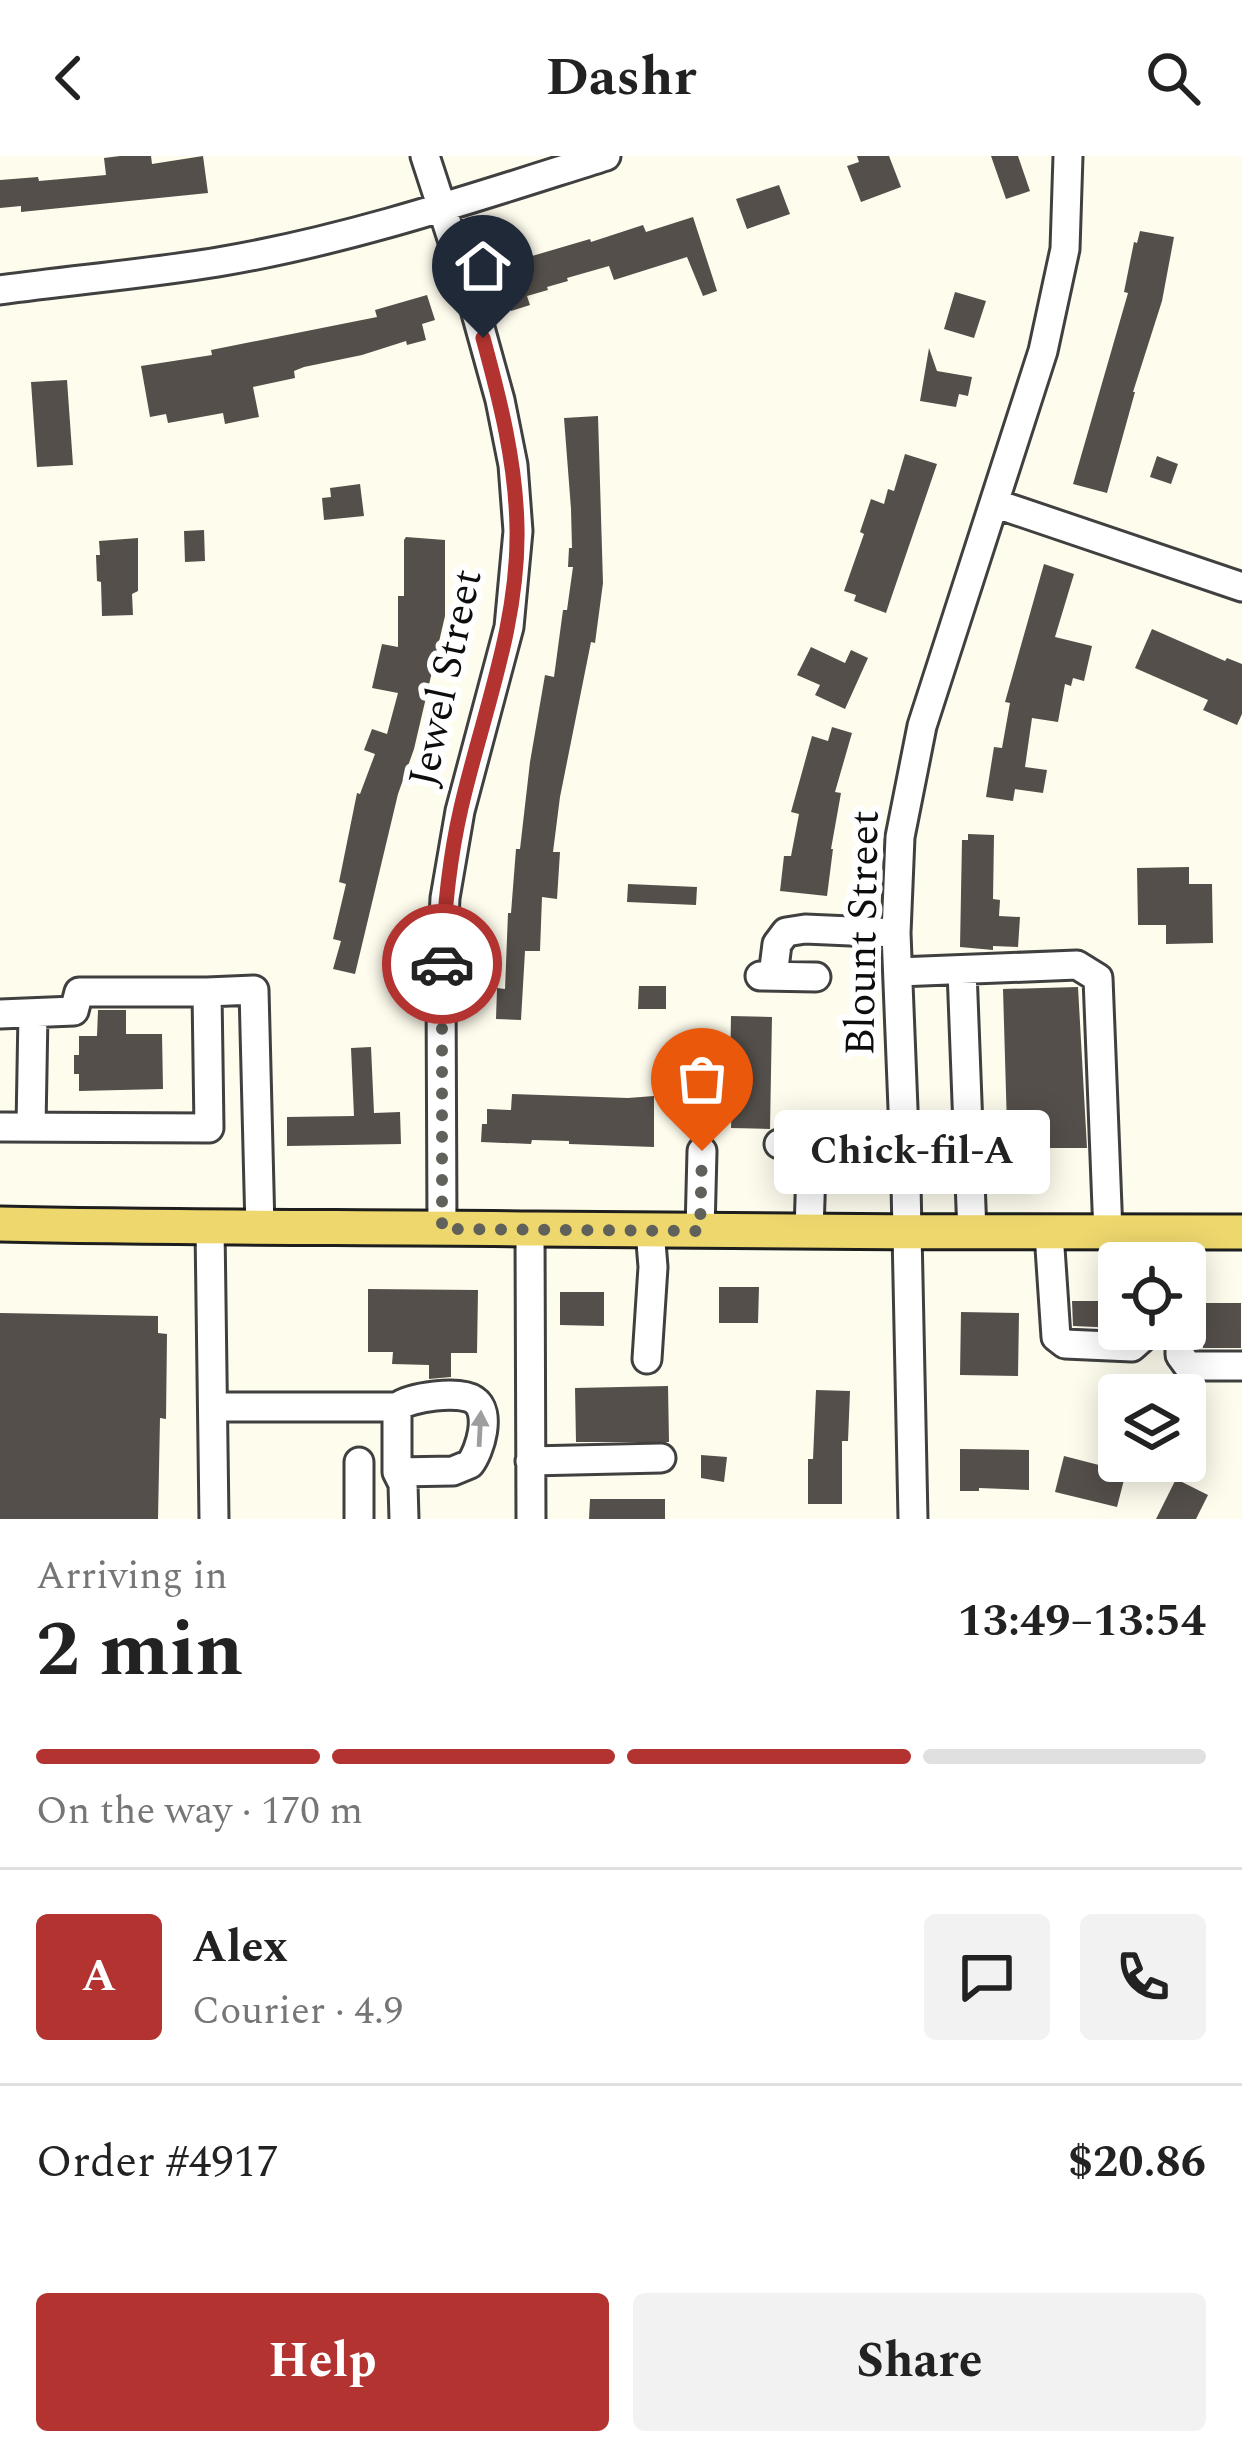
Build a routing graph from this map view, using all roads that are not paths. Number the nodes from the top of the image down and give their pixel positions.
1 (425, 156) edge
2 (606, 156) edge
3 (1068, 156) edge
4 (440, 208) junction
5 (0, 290) edge
6 (994, 503) junction
7 (1242, 586) edge
8 (896, 933) junction
9 (962, 970) junction
10 (898, 972) junction
11 (816, 977) dead end
12 (207, 992) junction
13 (33, 1013) junction
14 (0, 1014) edge
15 (0, 1127) edge
16 (31, 1127) junction
17 (779, 1144) dead end
18 (710, 1145) dead end
19 (0, 1224) edge
20 (211, 1228) junction
21 (260, 1228) junction
22 (530, 1228) junction
23 (442, 1229) junction
24 (650, 1230) junction
25 (700, 1231) junction
26 (809, 1232) junction
27 (1242, 1232) edge
28 (971, 1233) junction
29 (1049, 1233) junction
30 (907, 1234) junction
31 (1130, 1242) edge
32 (1203, 1242) edge
33 (1098, 1345) edge
34 (1180, 1350) edge
35 (647, 1359) dead end
36 (1242, 1366) edge
37 (214, 1407) junction
38 (397, 1407) junction
39 (661, 1458) dead end
40 (530, 1461) junction
41 (359, 1462) dead end
42 (397, 1472) junction
43 (214, 1519) edge
44 (359, 1519) edge
45 (389, 1519) edge
46 (404, 1519) edge
47 (531, 1519) edge
48 (913, 1519) edge

1 - 4 street, Jewel Street
2 - 4 street
3 - 6 street, Blount Street
4 - 5 street
4 - 23 street, Jewel Street
6 - 7 street
6 - 8 street, Blount Street
8 - 10 street, Blount Street
8 - 11 street
9 - 10 street
9 - 28 street
9 - 31 street
10 - 30 street, Blount Street
12 - 13 street
12 - 16 street
12 - 21 street
13 - 14 street
13 - 16 street
15 - 16 street
17 - 26 street
18 - 25 street
19 - 20 main road
20 - 21 main road
20 - 37 street
21 - 23 main road
22 - 23 main road
22 - 24 main road
22 - 40 street
24 - 25 main road
24 - 35 street
25 - 26 main road
26 - 30 main road
27 - 32 main road
28 - 29 main road
28 - 30 main road
29 - 31 main road
29 - 33 street
30 - 48 street, Blount Street
34 - 36 street
37 - 38 street
37 - 43 street
38 - 42 street
42 -> 38 street
39 - 40 street
40 - 47 street
41 - 44 street
42 - 45 street
42 - 46 street

